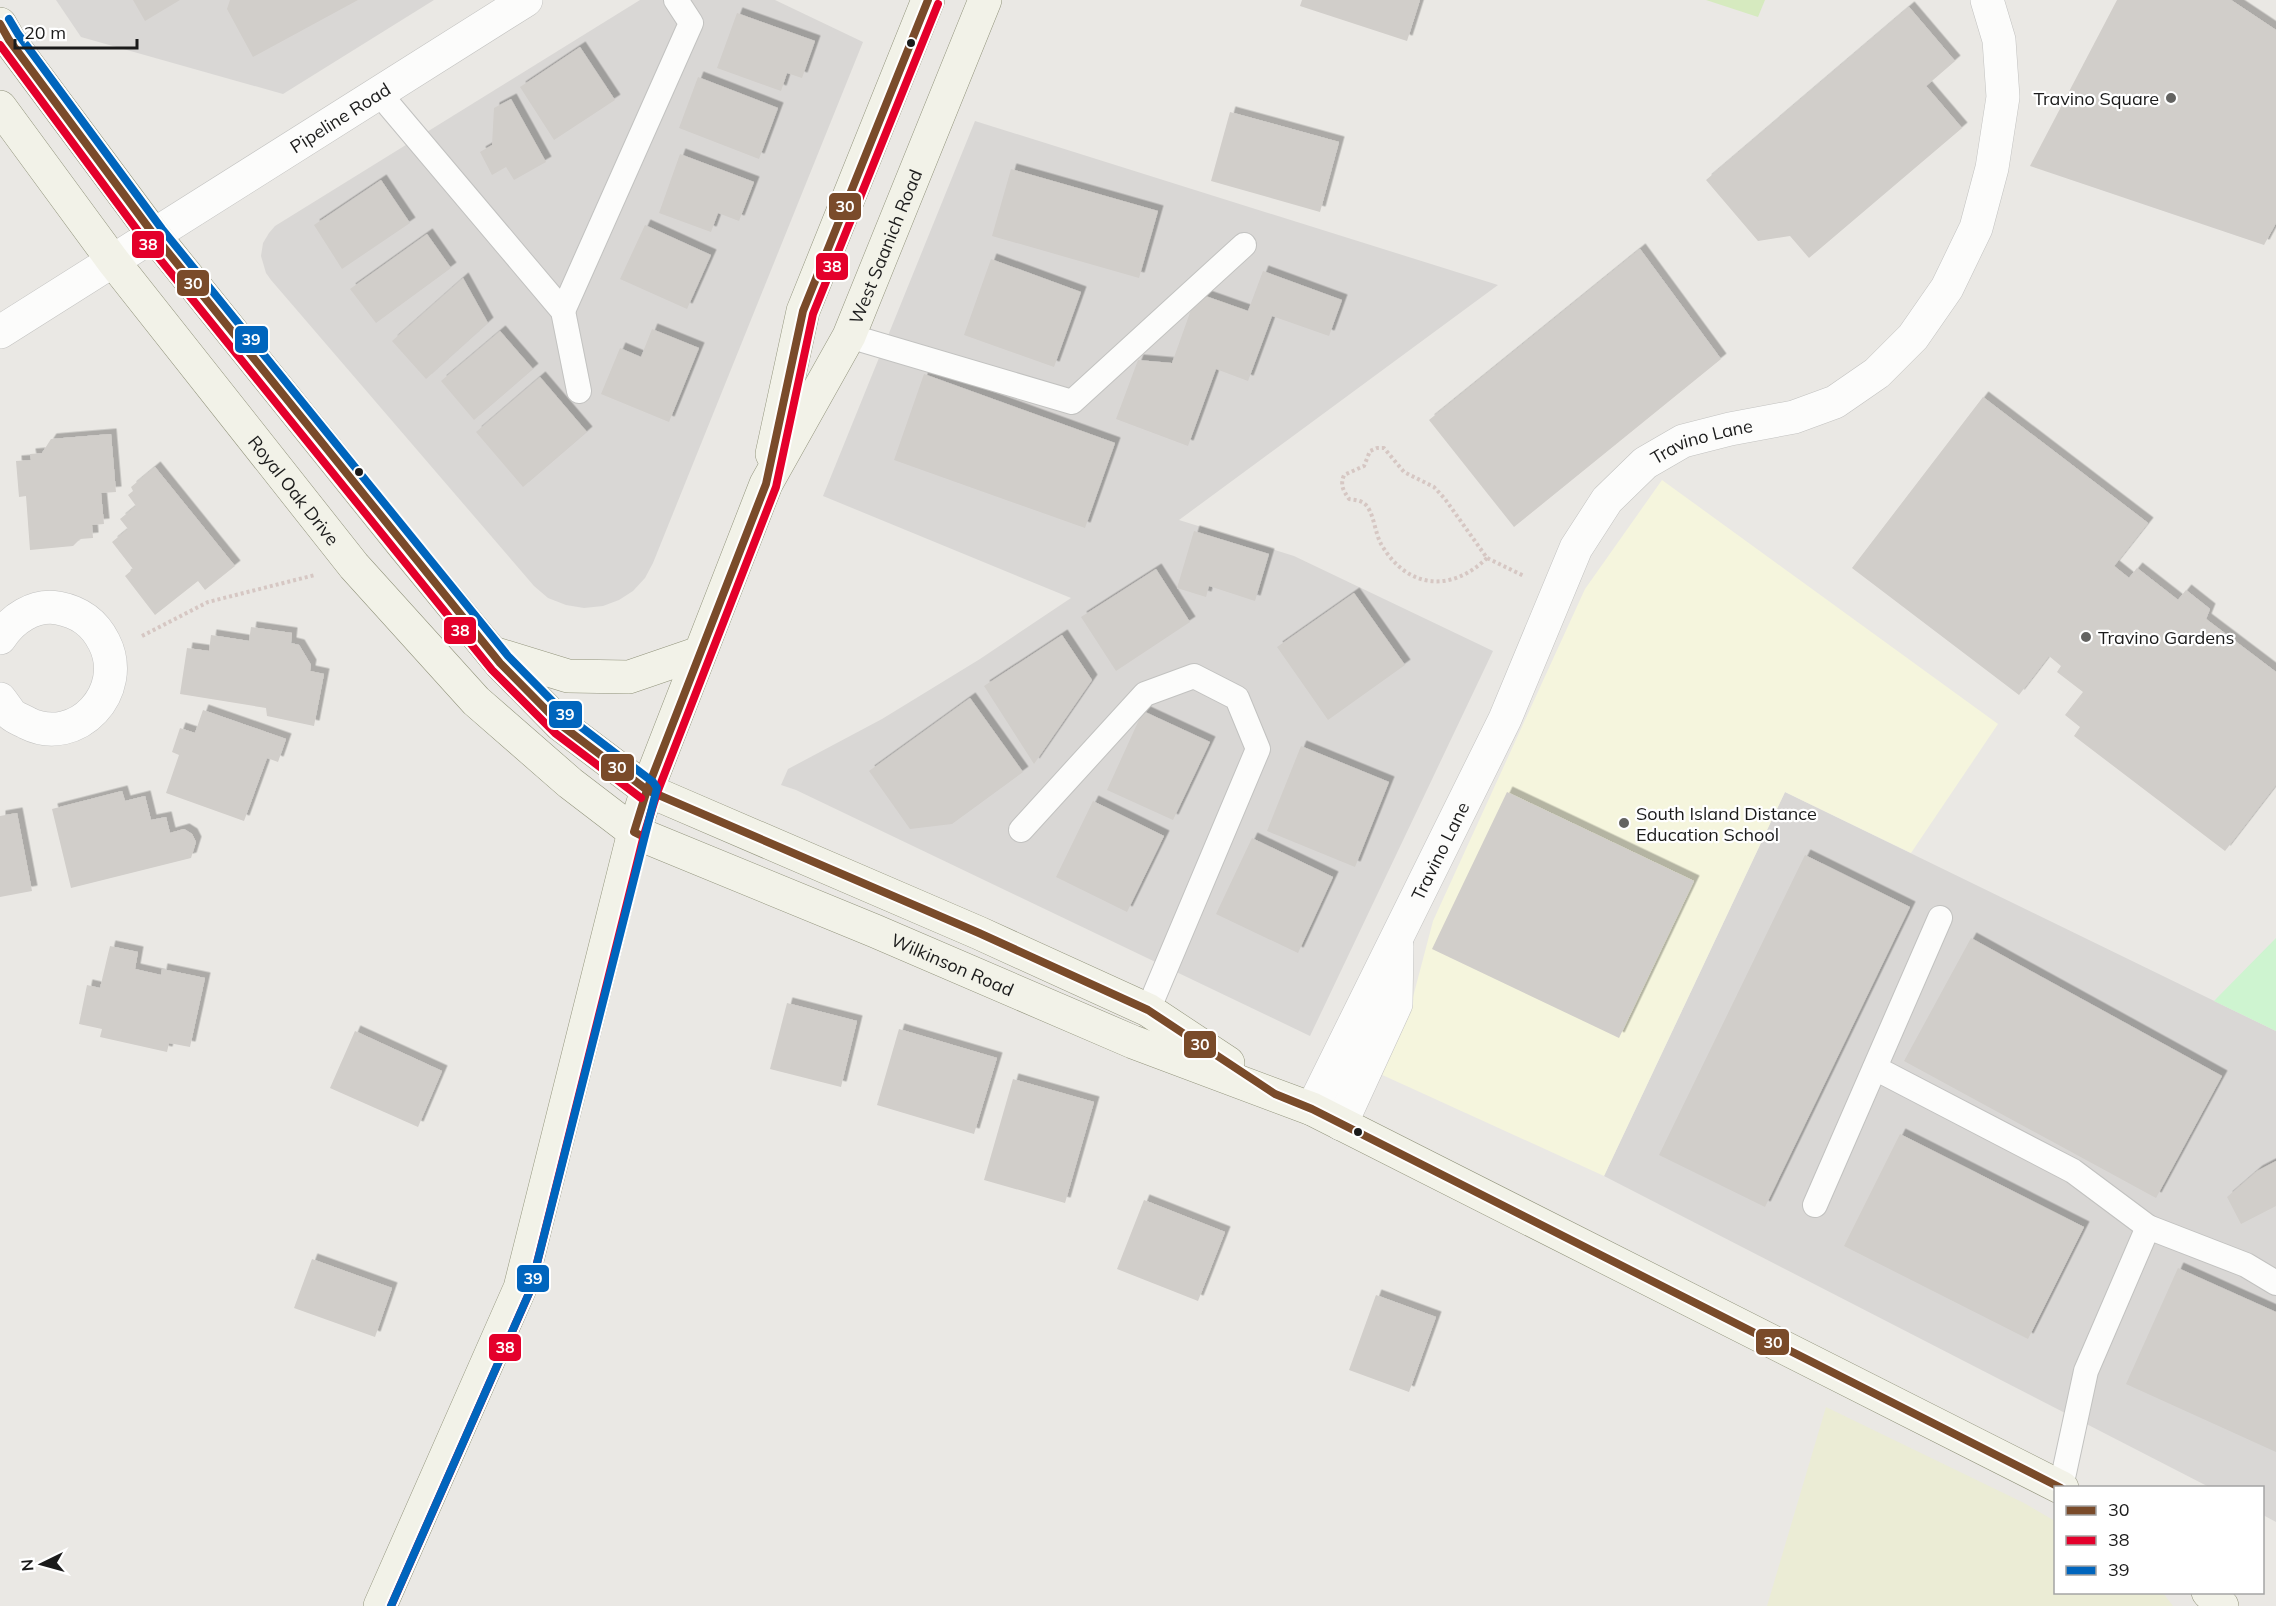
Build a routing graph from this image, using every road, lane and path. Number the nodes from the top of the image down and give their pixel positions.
1 (526, 0) edge
2 (676, 0) edge
3 (928, 0) edge
4 (985, 0) edge
5 (1987, 0) edge
6 (0, 24) edge
7 (378, 93) junction
8 (0, 107) edge
9 (154, 235) junction
10 (1244, 245) dead end
11 (113, 261) junction
12 (563, 311) junction
13 (0, 332) edge
14 (849, 336) junction
15 (579, 391) dead end
16 (766, 484) junction
17 (1487, 558) junction
18 (354, 566) junction
19 (1558, 592) junction
20 (0, 638) edge
21 (491, 652) junction
22 (110, 653) junction
23 (699, 653) junction
24 (0, 699) edge
25 (647, 790) junction
26 (1022, 830) dead end
27 (633, 832) junction
28 (1940, 918) dead end
29 (1397, 938) junction
30 (1148, 1010) junction
31 (1875, 1068) junction
32 (1275, 1094) junction
33 (1312, 1109) junction
34 (1341, 1124) junction
35 (1815, 1205) dead end
36 (2148, 1227) junction
37 (2276, 1282) edge
38 (2060, 1486) edge
39 (2062, 1486) edge
40 (2209, 1594) edge
41 (380, 1606) edge
42 (2222, 1606) edge

1 - 7 street, Pipeline Road
2 - 12 lane
3 - 16 main road, West Saanich Road
4 - 14 main road, West Saanich Road
5 - 19 street, Travino Lane
6 - 9 main road
7 - 9 street, Pipeline Road
7 - 12 lane
8 - 11 main road, Royal Oak Drive
9 - 11 street, Pipeline Road
9 - 21 main road
10 - 14 lane
11 - 13 street, Pipeline Road
11 - 18 main road, Royal Oak Drive
12 - 15 lane
14 - 16 main road, West Saanich Road
16 - 23 main road, West Saanich Road
17 - 17 path
17 - 19 path
18 - 22 path
18 - 27 main road, Royal Oak Drive
19 - 29 street, Travino Lane
20 - 22 street
21 - 23 main road
21 - 25 main road
22 - 24 street
23 - 25 main road, West Saanich Road
25 - 27 main road, West Saanich Road
25 - 30 main road, Wilkinson Road
26 - 30 lane
27 - 32 main road, Wilkinson Road
27 - 41 main road, West Saanich Road
28 - 31 lane
29 - 33 street, Travino Lane
29 - 34 street, Travino Lane
30 - 32 main road, Wilkinson Road
31 - 35 lane
31 - 36 lane
32 - 33 main road, Wilkinson Road
33 - 34 main road, Wilkinson Road
34 - 38 main road, Wilkinson Road
36 - 37 lane
36 - 39 lane
40 - 42 main road

